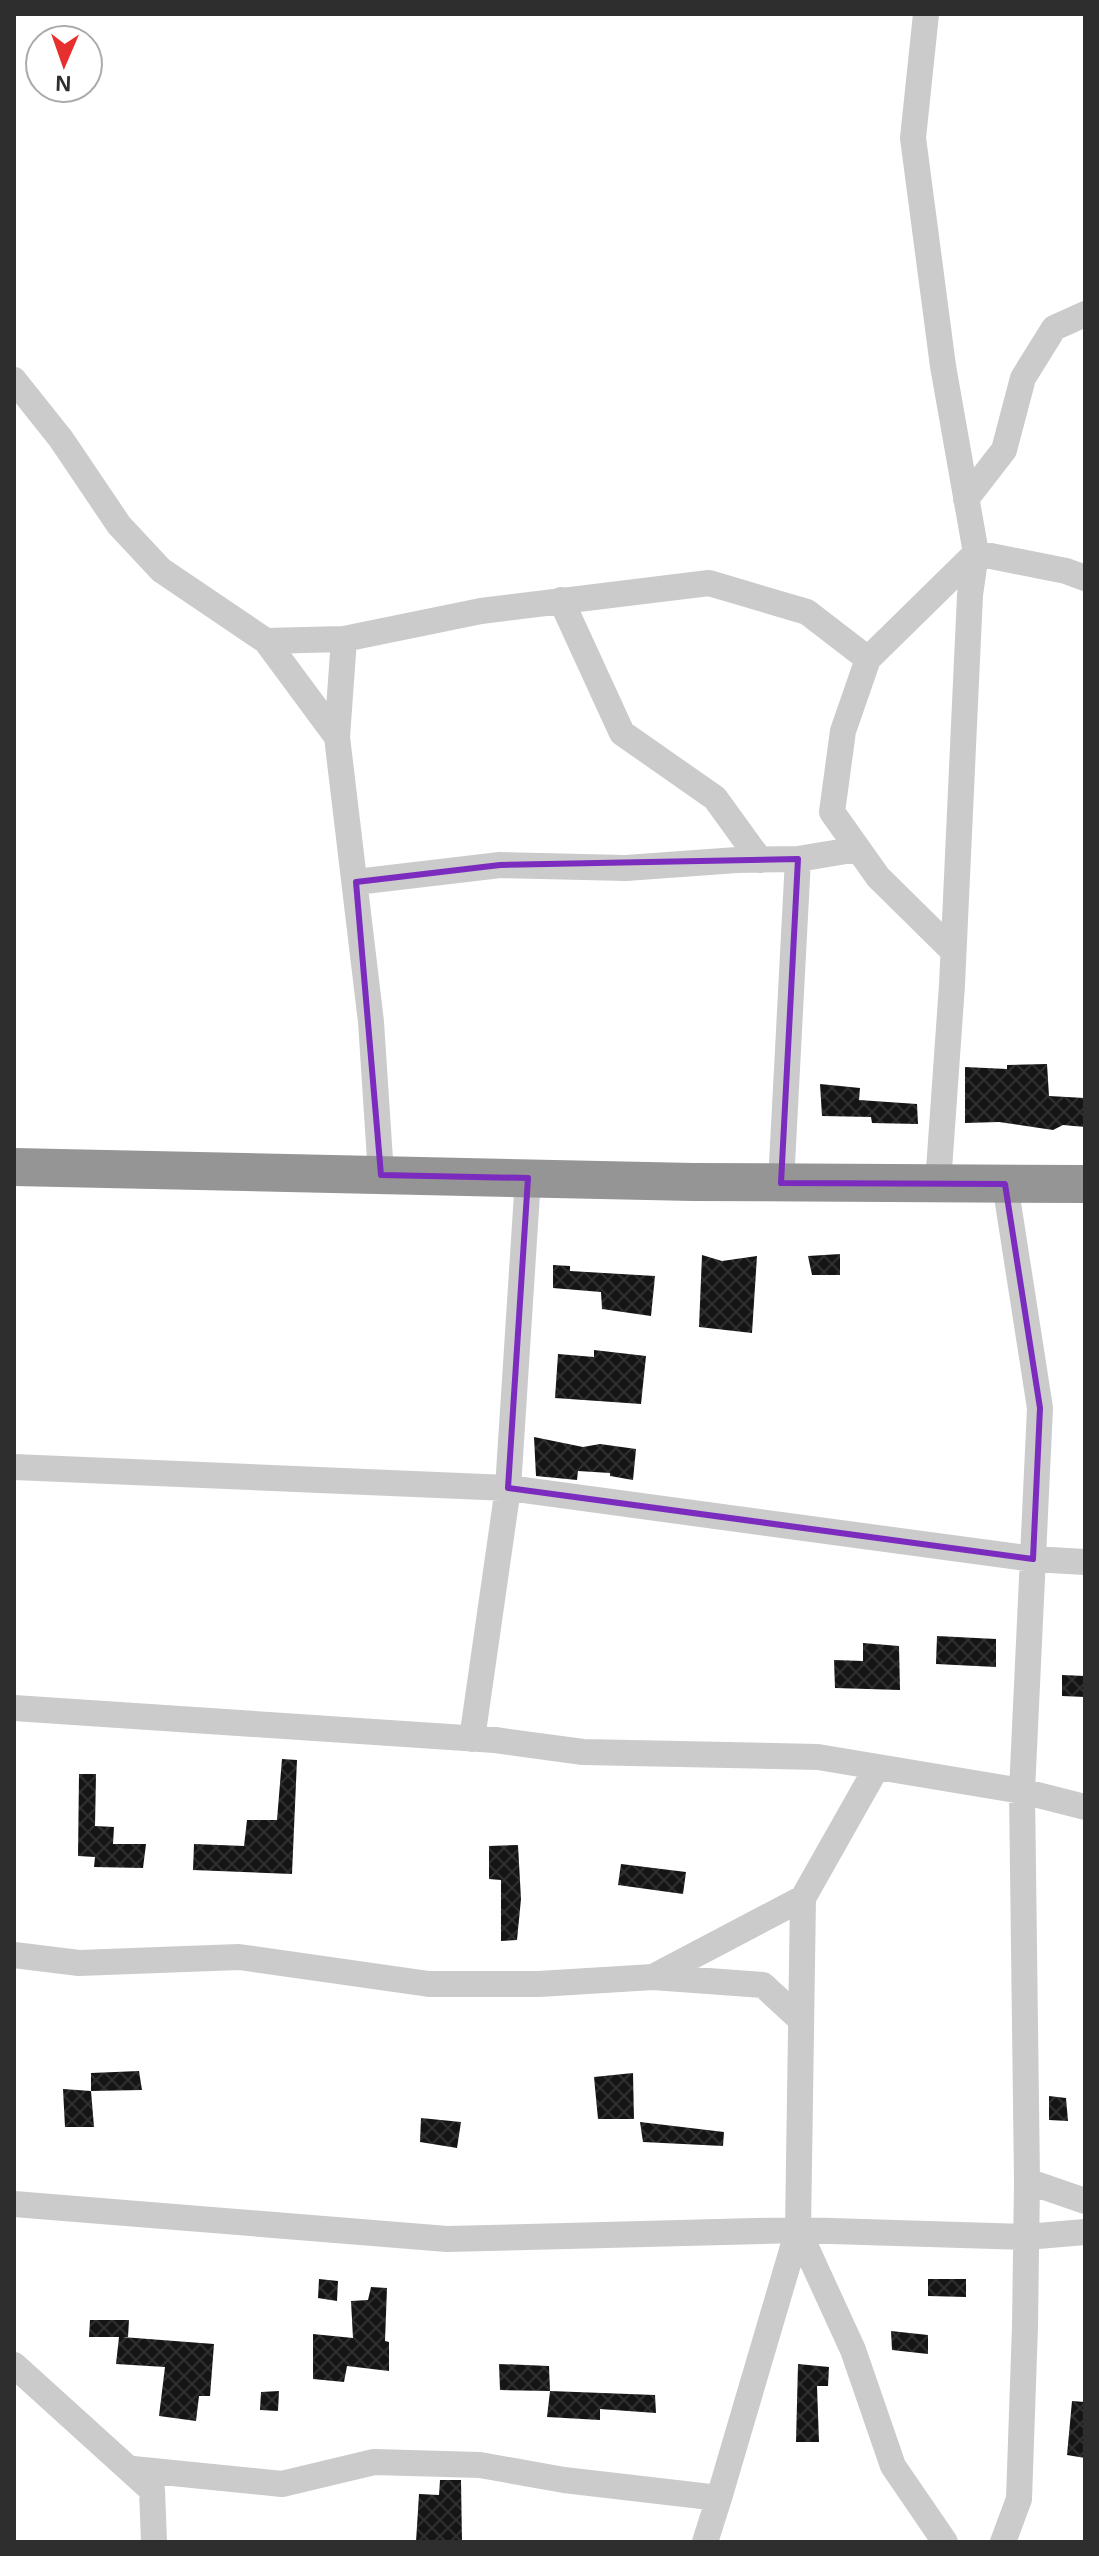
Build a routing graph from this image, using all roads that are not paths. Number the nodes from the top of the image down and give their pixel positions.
1 (926, 14) edge
2 (1085, 314) edge
3 (14, 380) edge
4 (966, 499) junction
5 (976, 553) junction
6 (1085, 578) edge
7 (561, 600) junction
8 (344, 639) junction
9 (266, 641) junction
10 (868, 659) junction
11 (337, 737) junction
12 (858, 849) junction
13 (798, 859) junction
14 (760, 860) junction
15 (356, 882) junction
16 (953, 951) junction
17 (14, 1167) edge
18 (381, 1175) junction
19 (528, 1178) junction
20 (781, 1183) junction
21 (938, 1184) junction
22 (1005, 1184) junction
23 (1085, 1184) edge
24 (14, 1467) edge
25 (508, 1488) junction
26 (1033, 1559) junction
27 (1085, 1562) edge
28 (14, 1708) edge
29 (472, 1739) junction
30 (877, 1767) junction
31 (1022, 1791) junction
32 (1085, 1807) edge
33 (803, 1898) junction
34 (14, 1955) edge
35 (653, 1977) junction
36 (801, 2020) junction
37 (1027, 2181) junction
38 (1085, 2201) edge
39 (14, 2204) edge
40 (798, 2230) junction
41 (1085, 2232) edge
42 (1026, 2237) junction
43 (14, 2365) edge
44 (133, 2469) junction
45 (719, 2498) junction
46 (154, 2542) edge
47 (705, 2542) edge
48 (945, 2542) edge
49 (1003, 2542) edge

1 - 4 street
2 - 4 street
3 - 9 street
4 - 5 street
5 - 6 street
5 - 10 street
5 - 16 street
7 - 8 street
7 - 10 street
7 - 14 street
8 - 9 street
8 - 11 street
9 - 11 street
10 - 12 street
11 - 15 street
12 - 13 street
12 - 16 street
13 - 14 street
13 - 20 street
14 - 15 street
15 - 18 street
16 - 21 street
17 - 18 highway
18 - 19 highway
19 - 20 highway
19 - 25 street
20 - 21 highway
21 - 22 highway
22 - 23 highway
22 - 26 street
24 - 25 street
25 - 26 street
25 - 29 street
26 - 27 street
26 - 31 street
28 - 29 street
29 - 30 street
30 - 31 street
30 - 33 street
31 - 32 street
31 - 37 street
33 - 35 street
33 - 36 street
34 - 35 street
35 - 36 street
36 - 40 street
37 - 38 street
37 - 42 street
39 - 40 street
40 - 42 street
40 - 45 street
40 - 48 street
41 - 42 street
42 - 49 street
43 - 44 street
44 - 45 street
44 - 46 street
45 - 47 street

